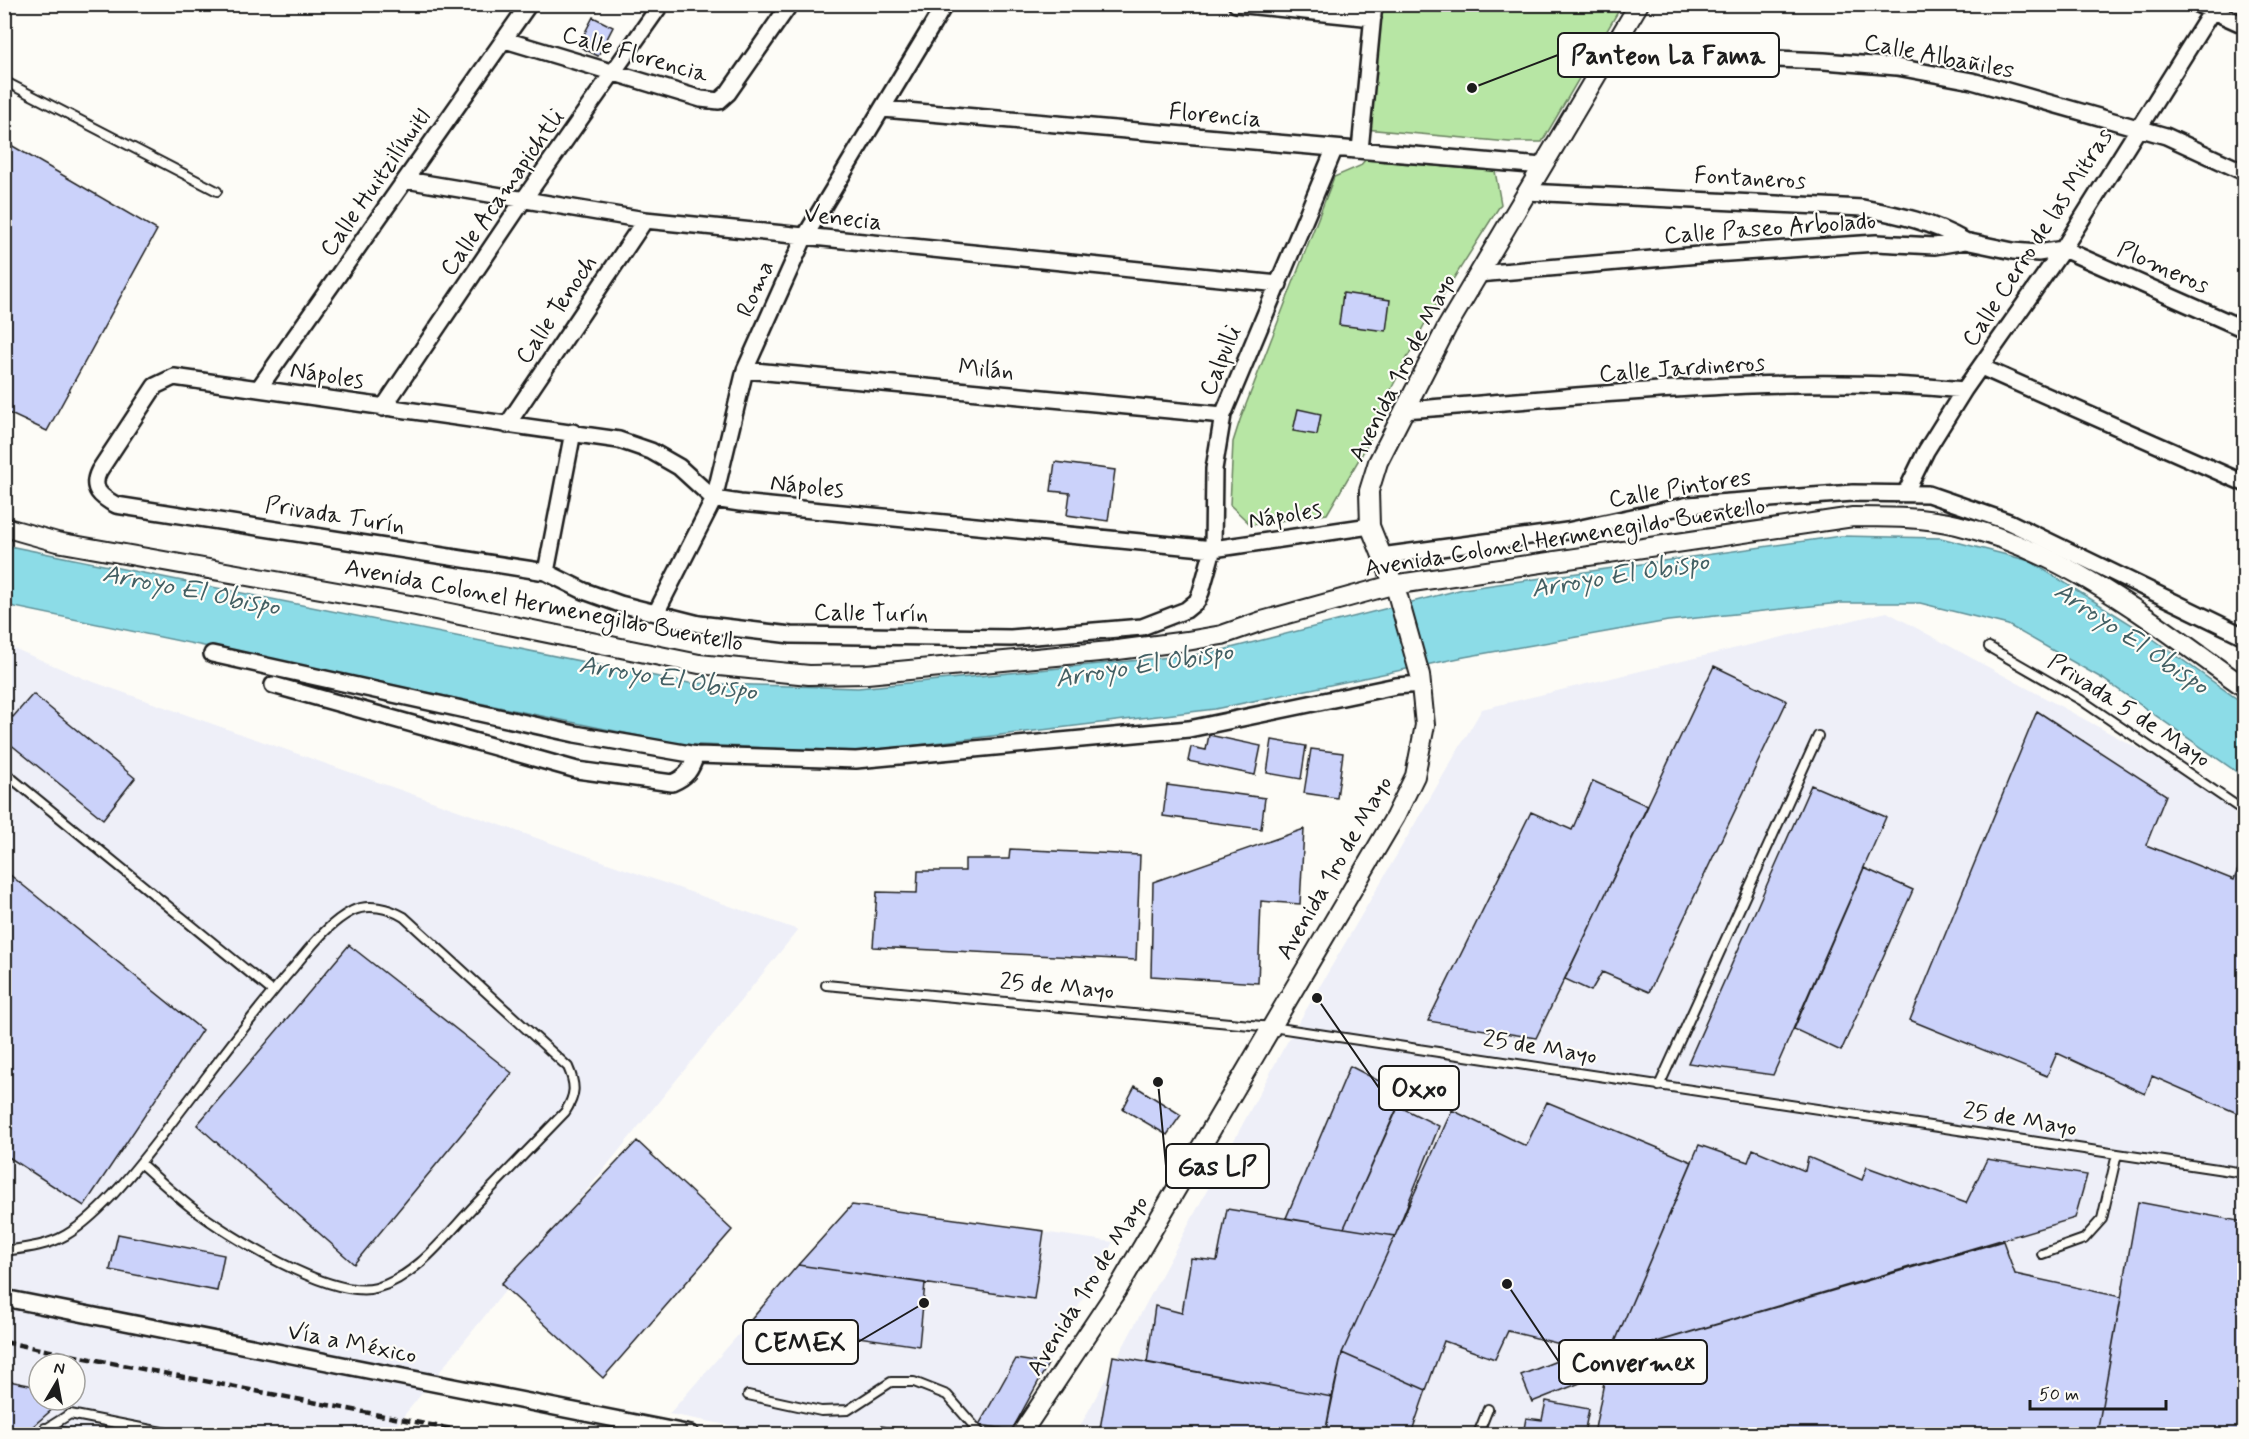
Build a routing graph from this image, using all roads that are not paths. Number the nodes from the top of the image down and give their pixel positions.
1 (530, 4) edge
2 (661, 4) edge
3 (790, 4) edge
4 (945, 4) edge
5 (1236, 4) edge
6 (1639, 4) edge
7 (2197, 4) edge
8 (2212, 10) junction
9 (1374, 11) edge
10 (2244, 26) edge
11 (505, 40) junction
12 (1613, 52) junction
13 (614, 74) junction
14 (4, 81) edge
15 (883, 109) junction
16 (2137, 128) junction
17 (1334, 150) junction
18 (1360, 150) junction
19 (1542, 166) junction
20 (2244, 172) edge
21 (406, 180) junction
22 (217, 191) dead end
23 (1526, 192) junction
24 (524, 199) junction
25 (645, 220) junction
26 (804, 238) junction
27 (1965, 241) junction
28 (2063, 249) junction
29 (1478, 274) junction
30 (1278, 284) junction
31 (2244, 329) edge
32 (1981, 367) junction
33 (745, 370) junction
34 (259, 388) junction
35 (1964, 390) junction
36 (383, 408) junction
37 (1403, 410) junction
38 (1223, 415) junction
39 (507, 425) junction
40 (573, 432) junction
41 (2244, 483) edge
42 (1906, 492) junction
43 (714, 499) junction
44 (116, 505) joint
45 (1370, 526) junction
46 (4, 527) edge
47 (1213, 549) junction
48 (1381, 556) junction
49 (546, 572) junction
50 (1395, 589) junction
51 (1197, 601) joint
52 (656, 613) junction
53 (2244, 636) edge
54 (1989, 647) dead end
55 (212, 654) dead end
56 (1421, 679) junction
57 (273, 685) dead end
58 (2244, 687) edge
59 (1818, 736) dead end
60 (696, 755) junction
61 (4, 772) edge
62 (2244, 811) edge
63 (826, 984) dead end
64 (272, 991) junction
65 (1272, 1027) junction
66 (1659, 1086) junction
67 (2117, 1154) junction
68 (140, 1163) junction
69 (2244, 1173) edge
70 (4, 1251) edge
71 (2042, 1254) dead end
72 (4, 1298) edge
73 (748, 1395) dead end
74 (1488, 1409) dead end
75 (45, 1428) junction
76 (38, 1434) edge
77 (72, 1434) edge
78 (172, 1434) edge
79 (691, 1434) edge
80 (981, 1434) edge
81 (1021, 1434) edge
82 (1478, 1434) edge

1 - 11 street, Calle Huitzilíhuitl
2 - 13 street, Calle Acamapichtli
3 - 13 street, Calle Florencia
4 - 15 street, Roma
5 - 9 street
6 - 12 street, Avenida 1ro de Mayo
7 - 8 street
8 - 10 street
8 - 16 street, Calle Cerro de las Mitras
9 - 18 street
11 - 13 street, Calle Florencia
11 - 21 street, Calle Huitzilíhuitl
12 - 16 street, Calle Albañiles
12 - 19 street, Avenida 1ro de Mayo
13 - 24 street, Calle Acamapichtli
14 - 22 lane
15 - 17 street, Florencia
15 - 26 street, Roma
16 - 20 street, Calle Albañiles
16 - 28 street, Calle Cerro de las Mitras
17 - 18 street, Florencia
17 - 30 street, Calpulli
18 - 19 street, Florencia
19 - 23 street, Avenida 1ro de Mayo
21 - 24 street, Venecia
21 - 34 street, Calle Huitzilíhuitl
23 - 27 street, Fontaneros
23 - 29 street, Avenida 1ro de Mayo
24 - 25 street, Venecia
24 - 36 street, Calle Acamapichtli
25 - 26 street, Venecia
25 - 39 street, Calle Tenoch
26 - 30 street, Venecia
26 - 33 street, Roma
27 - 28 street, Calle Paseo Arbolado
27 - 29 street, Calle Paseo Arbolado
28 - 31 street, Plomeros
28 - 32 street, Calle Cerro de las Mitras
29 - 37 street, Avenida 1ro de Mayo
30 - 38 street, Calpulli
32 - 35 street, Calle Cerro de las Mitras
32 - 41 street
33 - 38 street, Milán
33 - 43 street, Roma
34 - 36 street, Nápoles
34 - 44 street, Nápoles
35 - 37 street, Calle Jardineros
35 - 42 street, Calle Cerro de las Mitras
36 - 39 street, Nápoles
37 - 45 street, Avenida 1ro de Mayo
38 - 47 street, Calpulli
39 - 40 street, Nápoles
40 - 43 street, Nápoles
40 - 49 street
42 - 48 street, Calle Pintores
42 - 53 street, Calle Pintores
43 - 47 street, Nápoles
43 - 52 street, Roma
44 - 49 street, Privada Turín
45 - 47 street, Nápoles
45 - 48 street, Avenida 1ro de Mayo
46 - 50 street, Avenida Colonel Hermenegildo Buentello
47 - 51 street, Calpulli
48 - 50 street, Avenida 1ro de Mayo
49 - 52 street, Calle Turín
50 - 56 street, Avenida 1ro de Mayo
50 - 58 street, Avenida Colonel Hermenegildo Buentello
51 - 52 street, Calle Turín
54 - 62 lane, Privada 5 de Mayo
55 - 60 street
56 - 60 street
56 - 65 street, Avenida 1ro de Mayo
57 - 60 street
59 - 66 lane
61 - 64 lane
63 - 65 lane, 25 de Mayo
64 - 68 lane
64 - 68 lane
65 - 66 lane, 25 de Mayo
65 - 81 street, Avenida 1ro de Mayo
66 - 67 lane, 25 de Mayo
67 - 69 lane, 25 de Mayo
67 - 71 lane
68 - 70 lane
72 - 79 street, Vía a México
73 - 80 lane
74 - 82 lane
75 - 76 lane
75 - 77 lane
75 - 78 lane

